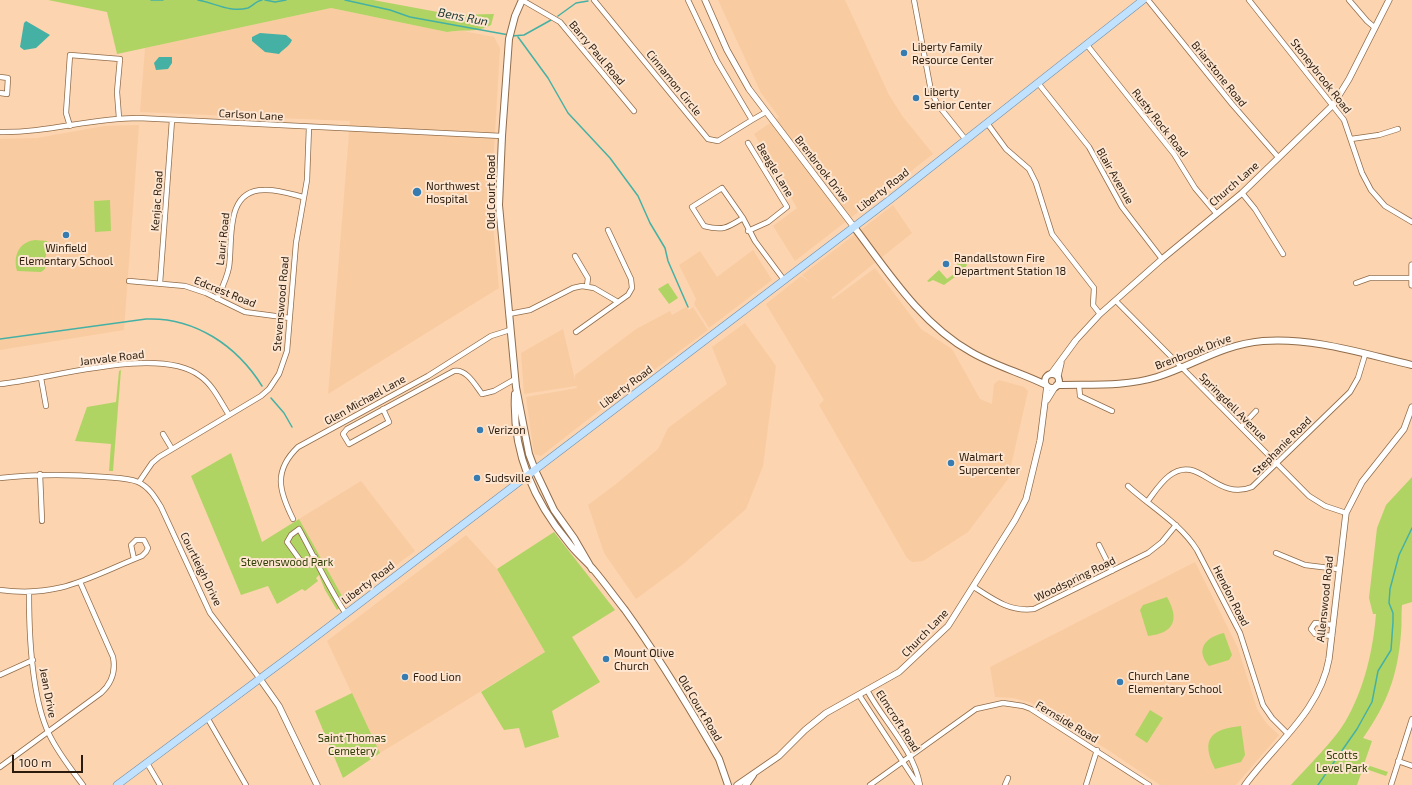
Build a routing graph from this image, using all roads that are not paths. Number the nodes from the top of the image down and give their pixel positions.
1 (522, 0) edge
2 (594, 0) edge
3 (688, 0) edge
4 (705, 0) edge
5 (914, 0) edge
6 (1143, 0) edge
7 (1148, 0) edge
8 (1249, 0) edge
9 (1350, 0) edge
10 (1389, 0) edge
11 (1374, 27) junction
12 (1087, 44) junction
13 (0, 77) edge
14 (1038, 83) junction
15 (0, 93) edge
16 (1333, 105) junction
17 (634, 111) dead end
18 (766, 112) junction
19 (118, 118) junction
20 (172, 120) junction
21 (752, 120) junction
22 (987, 123) junction
23 (70, 126) junction
24 (309, 126) junction
25 (1398, 129) dead end
26 (0, 132) edge
27 (502, 136) junction
28 (1351, 139) junction
29 (966, 140) junction
30 (748, 143) dead end
31 (1278, 157) junction
32 (1242, 193) junction
33 (303, 197) junction
34 (1216, 213) junction
35 (743, 218) junction
36 (1412, 222) edge
37 (854, 227) junction
38 (608, 230) dead end
39 (748, 231) junction
40 (1283, 254) dead end
41 (575, 256) dead end
42 (1162, 259) junction
43 (1412, 265) edge
44 (1411, 278) junction
45 (784, 280) junction
46 (129, 281) dead end
47 (160, 283) junction
48 (1356, 283) dead end
49 (1412, 285) edge
50 (587, 286) junction
51 (217, 298) junction
52 (1116, 301) junction
53 (618, 302) junction
54 (509, 314) junction
55 (1100, 314) junction
56 (290, 318) junction
57 (510, 330) junction
58 (576, 332) dead end
59 (1366, 355) junction
60 (1062, 360) junction
61 (1412, 365) edge
62 (1181, 367) junction
63 (1049, 375) junction
64 (1058, 377) junction
65 (41, 378) junction
66 (1032, 378) junction
67 (515, 379) junction
68 (0, 384) edge
69 (1047, 385) junction
70 (1077, 385) junction
71 (1056, 386) junction
72 (516, 387) junction
73 (1046, 402) junction
74 (46, 406) dead end
75 (1412, 407) edge
76 (383, 409) junction
77 (1112, 411) dead end
78 (1256, 411) dead end
79 (228, 415) junction
80 (1241, 427) junction
81 (163, 434) dead end
82 (172, 449) junction
83 (1276, 464) junction
84 (535, 470) junction
85 (40, 474) junction
86 (527, 476) junction
87 (0, 478) edge
88 (138, 482) junction
89 (1128, 486) dead end
90 (1147, 502) junction
91 (1346, 513) junction
92 (293, 519) dead end
93 (42, 521) dead end
94 (1176, 525) junction
95 (1098, 545) dead end
96 (1276, 553) dead end
97 (315, 557) junction
98 (134, 559) junction
99 (592, 568) junction
100 (1338, 569) junction
101 (1112, 571) junction
102 (80, 582) junction
103 (974, 587) junction
104 (0, 590) edge
105 (29, 593) junction
106 (346, 614) junction
107 (1333, 625) junction
108 (1332, 636) junction
109 (33, 660) junction
110 (0, 675) edge
111 (260, 679) junction
112 (867, 690) junction
113 (859, 695) junction
114 (208, 719) junction
115 (1412, 719) edge
116 (48, 732) junction
117 (1288, 734) junction
118 (1097, 750) junction
119 (910, 755) junction
120 (902, 761) junction
121 (1398, 761) junction
122 (147, 763) junction
123 (1412, 766) edge
124 (0, 767) edge
125 (753, 775) junction
126 (1008, 778) dead end
127 (83, 785) edge
128 (117, 785) edge
129 (160, 785) edge
130 (246, 785) edge
131 (317, 785) edge
132 (728, 785) edge
133 (737, 785) edge
134 (746, 785) edge
135 (870, 785) edge
136 (919, 785) edge
137 (1005, 785) edge
138 (1086, 785) edge
139 (1149, 785) edge
140 (1245, 785) edge
141 (1391, 785) edge

1 - 17 street, Barry Paul Road
1 - 27 main road, Old Court Road
2 - 21 street, Cinnamon Circle
3 - 21 street
4 - 18 street, Brenbrook Drive
5 - 29 street
6 - 12 main road, Liberty Road
7 - 31 street, Briarstone Road
8 - 16 street, Stoneybrook Road
9 - 11 street
10 - 11 street, Church Lane
11 - 16 street, Church Lane
12 - 14 main road, Liberty Road
12 - 34 street, Rusty Rock Road
13 - 15 street
14 - 22 main road, Liberty Road
14 - 42 street, Blair Avenue
16 - 28 street, Stoneybrook Road
16 - 31 street, Church Lane
18 - 21 street, Cinnamon Circle
18 - 37 street, Brenbrook Drive
19 - 20 street, Carlson Lane
19 - 23 street, Carlson Lane
19 - 23 street
20 - 24 street, Carlson Lane
20 - 47 street, Kenjac Road
22 - 29 main road, Liberty Road
22 - 55 street
23 - 26 street, Carlson Lane
24 - 27 street, Carlson Lane
24 - 33 street, Stevenswood Road
25 - 28 street
27 - 54 main road, Old Court Road
28 - 36 street, Stoneybrook Road
29 - 37 main road, Liberty Road
30 - 39 street, Beagle Lane
31 - 32 street, Church Lane
32 - 34 street, Church Lane
32 - 40 street
33 - 51 street, Lauri Road
33 - 56 street, Stevenswood Road
34 - 42 street, Church Lane
35 - 35 street
35 - 39 street
37 - 45 main road, Liberty Road
37 - 66 main road, Brenbrook Drive
38 - 53 street
39 - 45 street
41 - 50 street
42 - 52 street, Church Lane
43 - 44 street
44 - 48 street
44 - 49 street
45 - 84 main road, Liberty Road
46 - 47 street, Edcrest Road
47 - 51 street, Edcrest Road
50 - 53 street
50 - 54 street
51 - 56 street, Edcrest Road
52 - 55 street, Church Lane
52 - 62 street, Springdell Avenue
53 - 58 street
54 - 57 main road, Old Court Road
55 - 60 street, Church Lane
56 - 79 street, Stevenswood Road
57 - 67 main road, Old Court Road
57 - 92 street, Glen Michael Lane
59 - 61 main road, Brenbrook Drive
59 - 62 main road, Brenbrook Drive
59 - 83 street, Stephanie Road
60 - 63 street, Church Lane
60 - 64 street, Church Lane
62 - 70 main road, Brenbrook Drive
62 - 80 street, Springdell Avenue
63 - 64 main road, Brenbrook Drive
63 - 66 main road, Brenbrook Drive
63 - 69 main road
64 - 70 main road, Brenbrook Drive
64 - 71 main road
65 - 68 street, Janvale Road
65 - 74 street
65 - 79 street, Janvale Road
66 - 69 main road, Brenbrook Drive
67 - 72 main road, Old Court Road
67 - 76 street
69 - 71 main road, Brenbrook Drive
69 - 73 street, Church Lane
70 - 71 main road, Brenbrook Drive
70 - 77 street
71 - 73 street, Church Lane
72 - 84 main road, Old Court Road
72 - 86 main road, Old Court Road
73 - 103 street, Church Lane
75 - 91 street, Allenswood Road
76 - 76 street
78 - 80 street
79 - 82 street, Stevenswood Road
80 - 83 street, Springdell Avenue
81 - 82 street
82 - 88 street, Stevenswood Road
83 - 90 street, Stephanie Road
83 - 91 street, Springdell Avenue
84 - 86 main road, Liberty Road
84 - 99 main road, Old Court Road
85 - 87 street, Courtleigh Drive
85 - 88 street, Courtleigh Drive
85 - 93 street
86 - 99 main road, Old Court Road
86 - 106 main road, Liberty Road
88 - 111 street, Courtleigh Drive
89 - 90 street, Hendon Road
90 - 94 street, Hendon Road
91 - 100 street, Allenswood Road
94 - 101 street, Woodspring Road
94 - 117 street, Hendon Road
95 - 101 street
96 - 100 street
97 - 97 street
97 - 106 street
98 - 98 street
98 - 102 street
99 - 132 main road, Old Court Road
100 - 107 street, Allenswood Road
101 - 103 street, Woodspring Road
102 - 105 street
102 - 116 street
103 - 112 street, Church Lane
104 - 105 street
105 - 109 street, Jean Drive
106 - 111 main road, Liberty Road
107 - 108 street, Allenswood Road
107 - 108 street
108 - 117 street, Allenswood Road
109 - 110 street
109 - 116 street, Jean Drive
111 - 114 main road, Liberty Road
111 - 131 street, Courtleigh Drive
112 - 113 street, Church Lane
112 - 119 street, Elmcroft Road
113 - 120 street, Elmcroft Road
113 - 125 street, Church Lane
114 - 122 main road, Liberty Road
114 - 130 street
115 - 121 street
116 - 124 street
116 - 127 street, Jean Drive
117 - 140 street, Allenswood Road
118 - 119 street, Fernside Road
118 - 138 street
118 - 139 street, Fernside Road
119 - 120 street, Fernside Road
119 - 136 street, Elmcroft Road
120 - 135 street, Fernside Road
120 - 136 street, Elmcroft Road
121 - 123 street
121 - 141 street
122 - 128 main road, Liberty Road
122 - 129 street
125 - 133 street, Church Lane
125 - 134 main road
126 - 137 street

